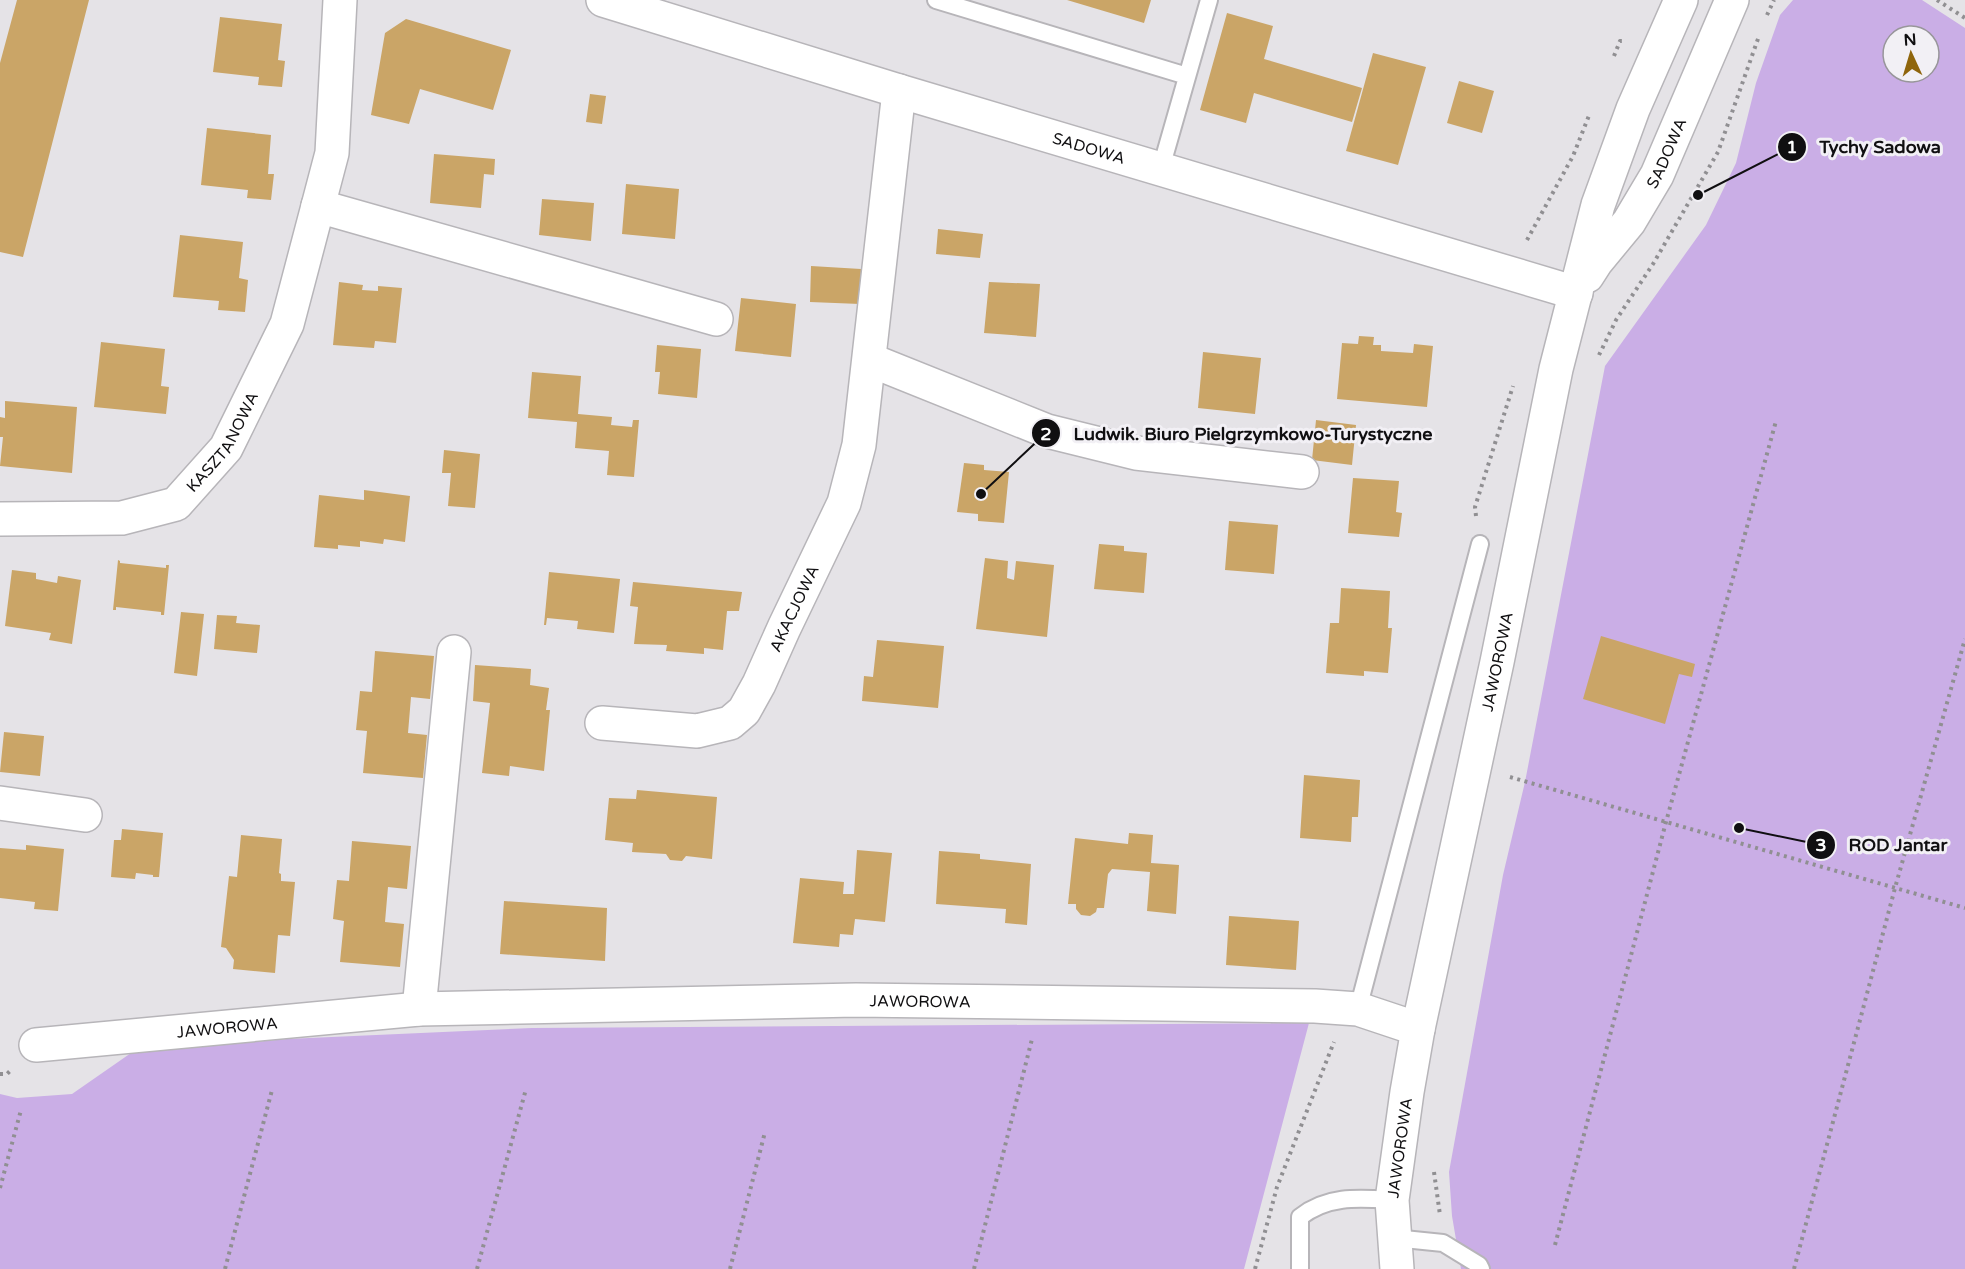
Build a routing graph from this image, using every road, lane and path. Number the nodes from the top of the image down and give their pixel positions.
1 (340, 0) edge
2 (603, 0) edge
3 (936, 0) edge
4 (1209, 0) edge
5 (1681, 0) edge
6 (1732, 0) edge
7 (1774, 0) edge
8 (1937, 0) edge
9 (644, 6) edge
10 (1965, 18) edge
11 (1764, 23) dead end
12 (1760, 33) dead end
13 (1187, 76) junction
14 (899, 91) junction
15 (1161, 168) junction
16 (318, 206) junction
17 (1576, 293) junction
18 (716, 319) dead end
19 (1598, 357) dead end
20 (870, 360) junction
21 (1776, 421) dead end
22 (1302, 472) dead end
23 (0, 519) edge
24 (1480, 544) dead end
25 (1965, 639) edge
26 (454, 652) dead end
27 (602, 723) dead end
28 (1503, 775) dead end
29 (0, 803) edge
30 (85, 815) dead end
31 (1666, 822) junction
32 (1895, 888) junction
33 (1965, 908) edge
34 (1039, 1003) junction
35 (419, 1009) junction
36 (1352, 1009) junction
37 (1418, 1029) junction
38 (36, 1045) dead end
39 (526, 1089) dead end
40 (272, 1090) dead end
41 (21, 1110) dead end
42 (765, 1132) dead end
43 (1433, 1167) dead end
44 (0, 1188) edge
45 (1392, 1200) junction
46 (1443, 1243) junction
47 (1555, 1245) dead end
48 (1396, 1254) edge
49 (225, 1269) edge
50 (477, 1269) edge
51 (730, 1269) edge
52 (974, 1269) edge
53 (1255, 1269) edge
54 (1300, 1269) edge
55 (1480, 1269) edge
56 (1794, 1269) edge

1 - 16 street, KASZTANOWA
2 - 9 street, SADOWA
3 - 13 lane
4 - 13 lane
5 - 17 street
6 - 17 street, SADOWA
7 - 11 path
8 - 10 path
9 - 14 street, SADOWA
12 - 19 path
13 - 15 lane
14 - 15 street, SADOWA
14 - 20 street, AKACJOWA
15 - 17 street, SADOWA
16 - 18 street
16 - 23 street, KASZTANOWA
17 - 37 street, JAWOROWA
20 - 22 street
20 - 27 street, AKACJOWA
21 - 31 path
24 - 36 lane
25 - 32 path
26 - 35 street
28 - 31 path
29 - 30 street
31 - 32 path
31 - 47 path
32 - 33 path
32 - 56 path
34 - 35 street, JAWOROWA
34 - 36 street, JAWOROWA
34 - 52 path
35 - 38 street, JAWOROWA
36 - 37 street, JAWOROWA
36 - 53 path
37 - 45 street, JAWOROWA
39 - 50 path
40 - 49 path
41 - 44 path
42 - 51 path
43 - 46 path
45 - 48 street, JAWOROWA
45 - 54 lane
46 - 48 lane
46 - 55 lane

